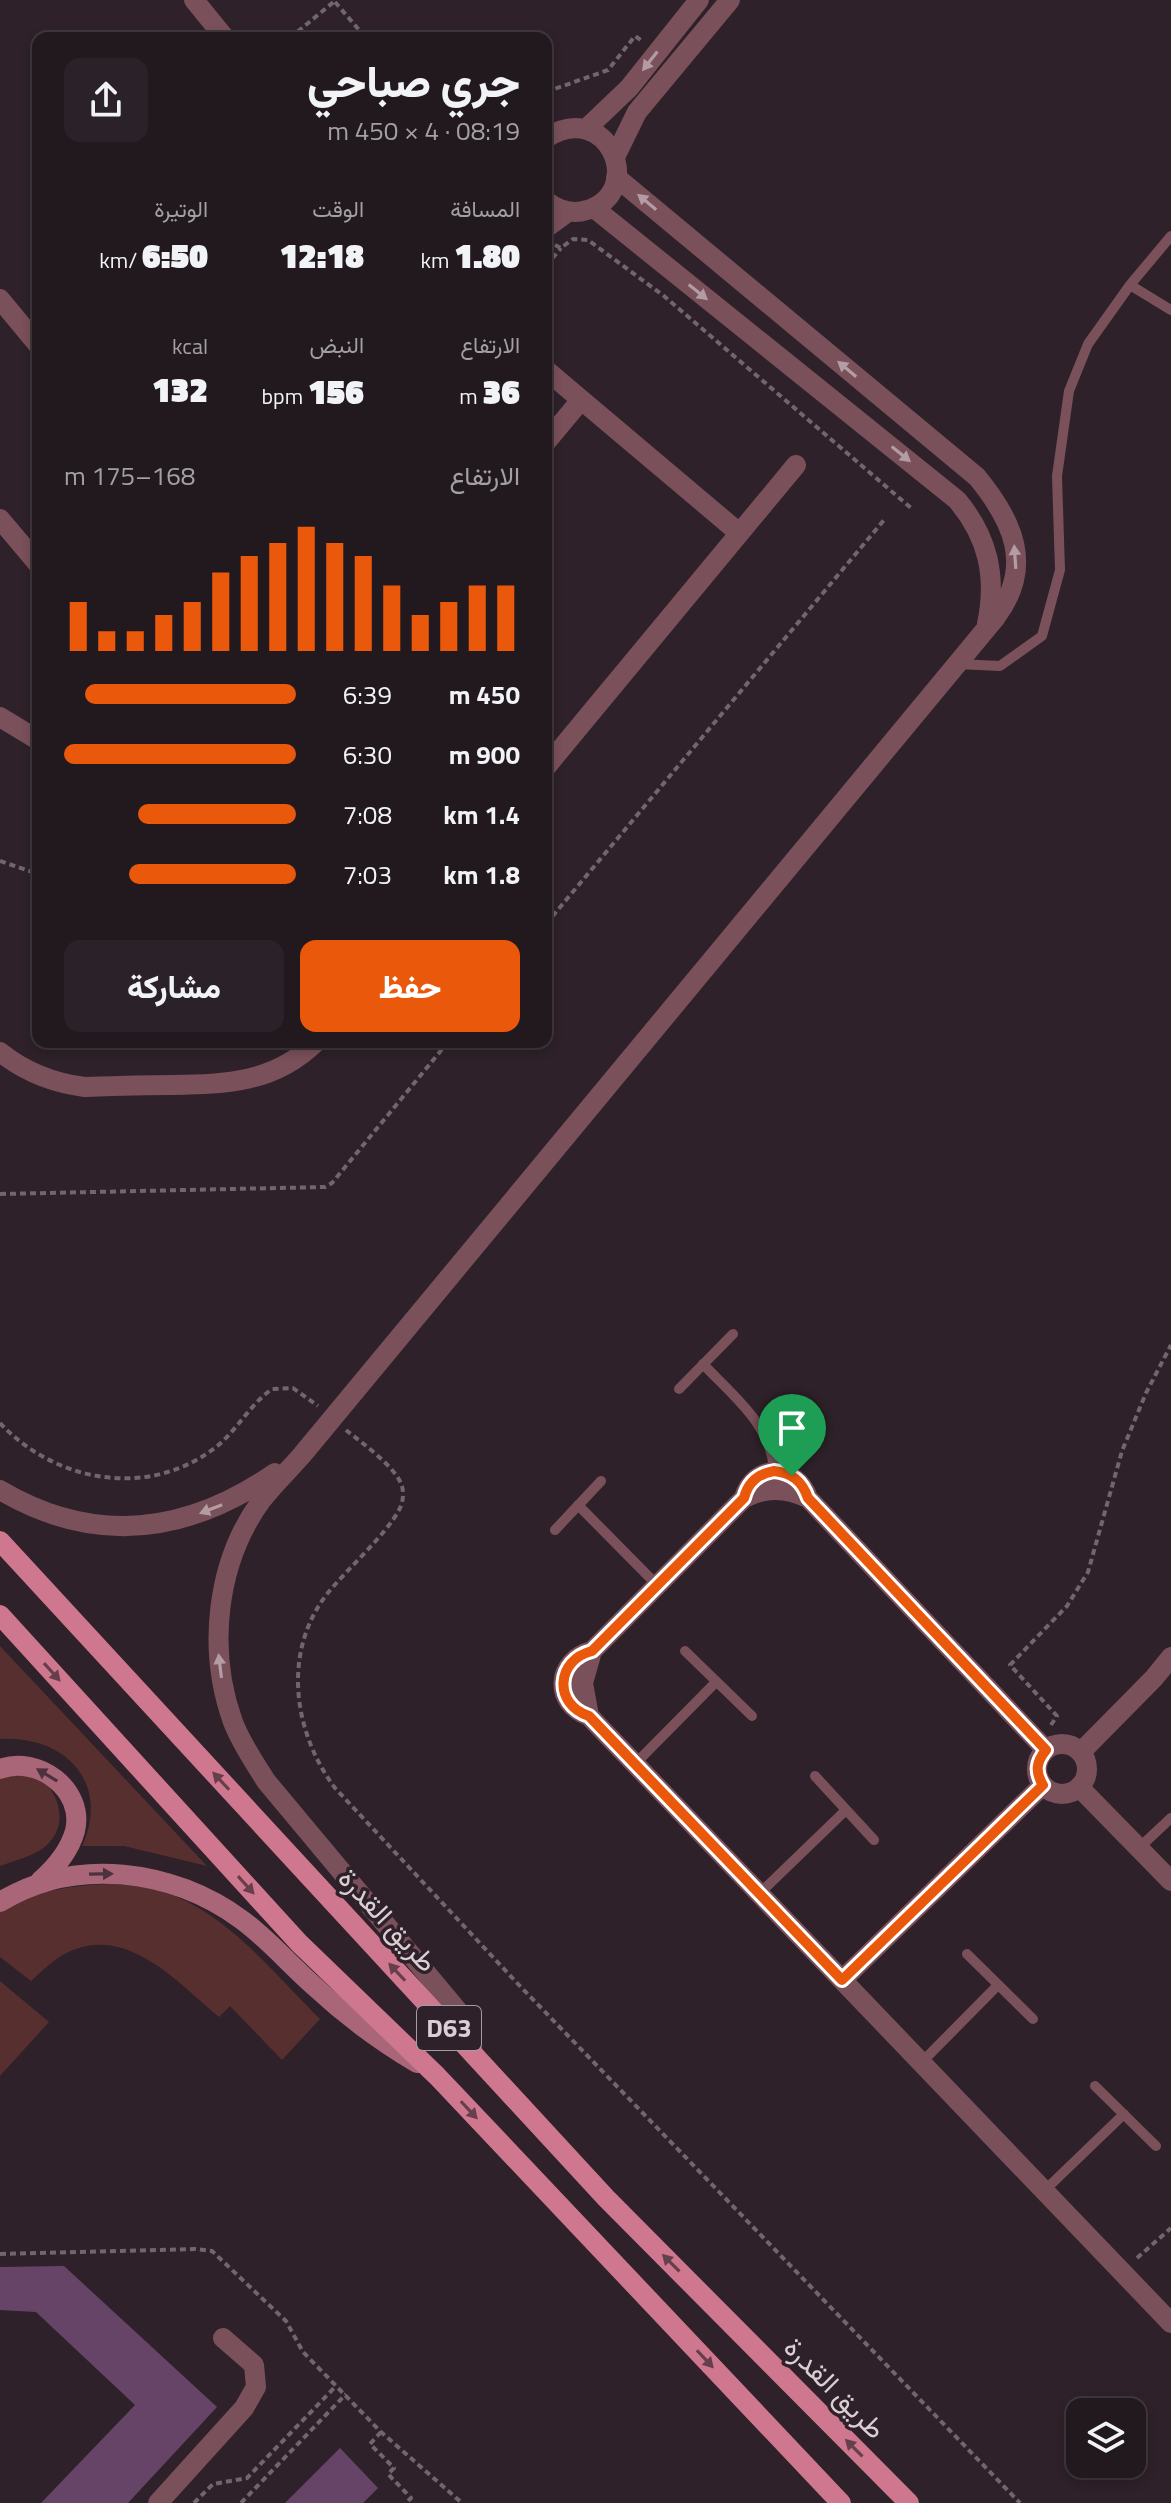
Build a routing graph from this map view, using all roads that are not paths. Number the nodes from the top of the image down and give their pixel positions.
1 (194, 0) edge
2 (699, 0) edge
3 (730, 0) edge
4 (220, 32) edge
5 (586, 129) junction
6 (552, 134) edge
7 (616, 167) junction
8 (552, 204) edge
9 (594, 208) junction
10 (568, 212) junction
11 (552, 224) edge
12 (1171, 236) edge
13 (1130, 285) junction
14 (1, 302) edge
15 (1171, 310) edge
16 (32, 338) edge
17 (552, 375) edge
18 (581, 400) junction
19 (552, 435) edge
20 (796, 465) dead end
21 (0, 519) edge
22 (738, 532) junction
23 (32, 557) edge
24 (986, 626) junction
25 (955, 664) junction
26 (0, 717) edge
27 (32, 736) edge
28 (552, 760) edge
29 (308, 1048) edge
30 (0, 1052) edge
31 (733, 1334) dead end
32 (703, 1364) junction
33 (679, 1389) dead end
34 (302, 1455) junction
35 (774, 1471) junction
36 (601, 1481) dead end
37 (0, 1490) edge
38 (744, 1498) junction
39 (808, 1498) junction
40 (578, 1505) junction
41 (555, 1530) dead end
42 (0, 1541) edge
43 (657, 1585) junction
44 (0, 1615) edge
45 (685, 1651) dead end
46 (1171, 1657) edge
47 (716, 1682) junction
48 (752, 1716) dead end
49 (1041, 1746) junction
50 (1081, 1752) junction
51 (635, 1764) junction
52 (0, 1769) edge
53 (815, 1776) dead end
54 (1043, 1785) junction
55 (1079, 1787) junction
56 (846, 1810) junction
57 (1171, 1818) edge
58 (874, 1840) dead end
59 (1139, 1848) junction
60 (1171, 1881) edge
61 (37, 1884) junction
62 (759, 1894) junction
63 (0, 1902) edge
64 (967, 1954) dead end
65 (842, 1980) junction
66 (998, 1985) junction
67 (1033, 2019) dead end
68 (473, 2054) junction
69 (921, 2063) junction
70 (437, 2076) junction
71 (1095, 2086) dead end
72 (1124, 2114) junction
73 (1156, 2146) dead end
74 (1044, 2191) junction
75 (1171, 2323) edge
76 (223, 2338) dead end
77 (158, 2503) edge
78 (841, 2503) edge
79 (909, 2503) edge

1 - 4 street
2 -> 5 street
3 - 7 street
5 - 6 street
5 - 7 street
7 - 9 street
24 -> 7 street
8 - 10 street
9 - 10 street
9 -> 24 street
10 - 11 street
12 - 13 lane
13 - 15 lane
13 - 25 lane
14 - 16 street
17 - 18 street
18 - 19 street
18 - 22 street
20 - 22 street
21 - 23 street
22 - 28 street
24 - 25 street
25 - 34 street
26 - 27 street
29 - 30 street
31 - 32 lane
32 - 33 lane
32 - 35 lane
34 -> 37 street
68 -> 34 street
35 - 38 street
35 - 39 street
36 - 40 lane
38 - 39 street
38 - 43 street
39 - 49 street
40 - 41 lane
40 - 43 lane
68 -> 42 main road, طريق القدرة / D63
43 - 51 street
44 -> 70 main road, D63
45 - 47 lane
46 - 50 street
47 - 48 lane
47 - 51 lane
49 - 50 street
49 - 54 street
50 - 55 street
51 - 62 street
61 -> 52 street
53 - 56 lane
54 - 55 street
54 - 65 street
55 - 59 street
56 - 58 lane
56 - 62 lane
57 - 59 lane
59 - 60 street
61 - 63 street
61 -> 70 street
62 - 65 street
64 - 66 lane
65 - 69 street
66 - 67 lane
66 - 69 lane
79 -> 68 main road, طريق القدرة / D63
69 - 74 street
70 -> 78 main road, D63
71 - 72 lane
72 - 73 lane
72 - 74 lane
74 - 75 street
76 - 77 street

